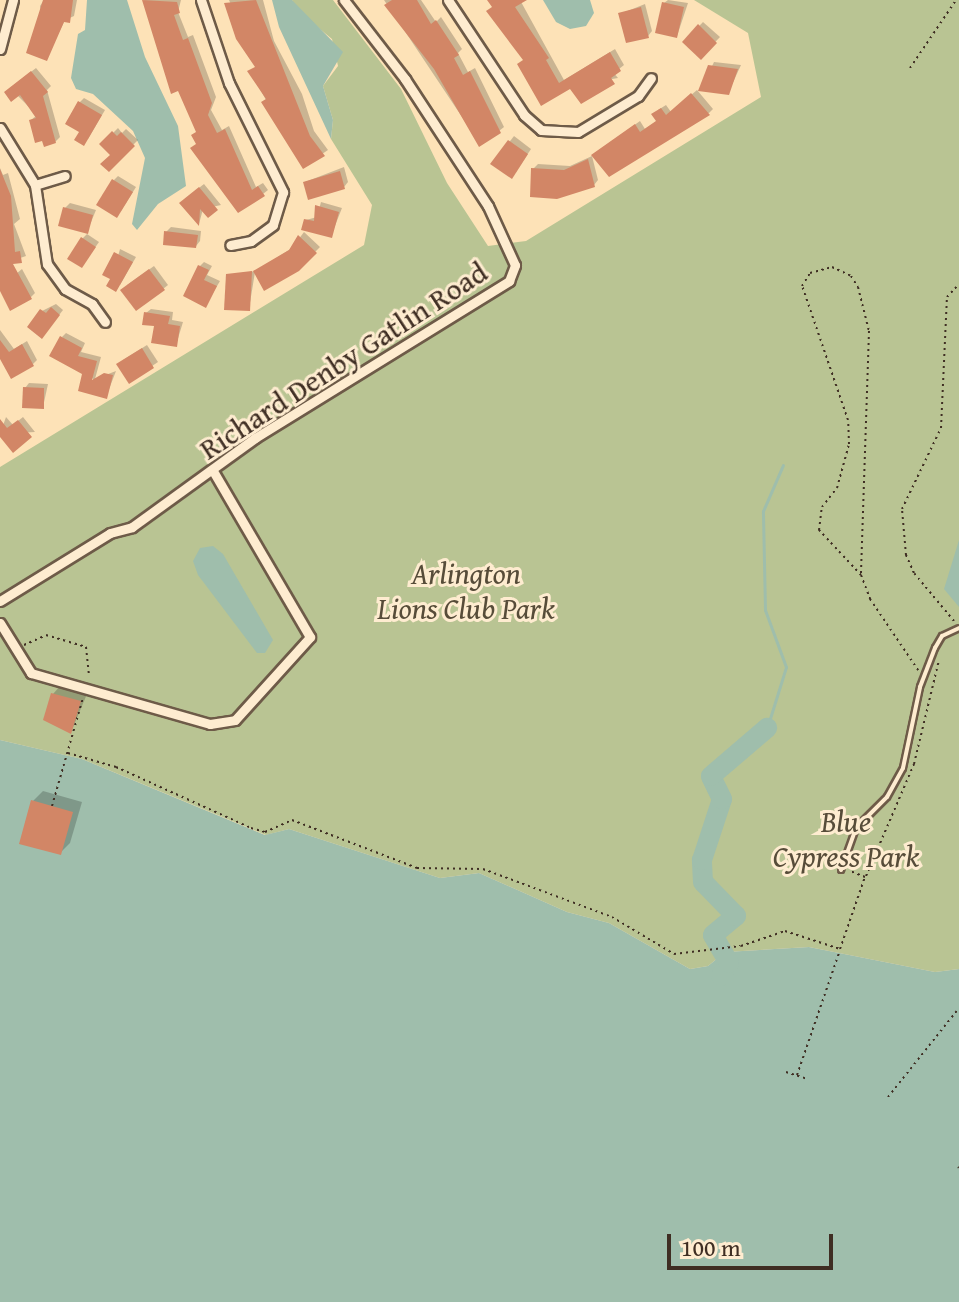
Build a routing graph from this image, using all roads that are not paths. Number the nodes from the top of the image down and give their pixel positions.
1 (13, 0) edge
2 (201, 0) edge
3 (344, 0) edge
4 (448, 0) edge
5 (0, 49) edge
6 (651, 78) dead end
7 (0, 128) edge
8 (65, 176) dead end
9 (35, 185) junction
10 (230, 245) dead end
11 (105, 322) dead end
12 (213, 471) junction
13 (0, 601) edge
14 (0, 623) edge
15 (959, 625) edge
16 (841, 869) road end

1 - 5 street
2 - 10 street
3 - 12 street, Richard Denby Gatlin Road
4 - 6 street
7 - 9 street
8 - 9 street
9 - 11 street
12 - 13 street, Richard Denby Gatlin Road
12 - 14 street
15 - 16 lane

